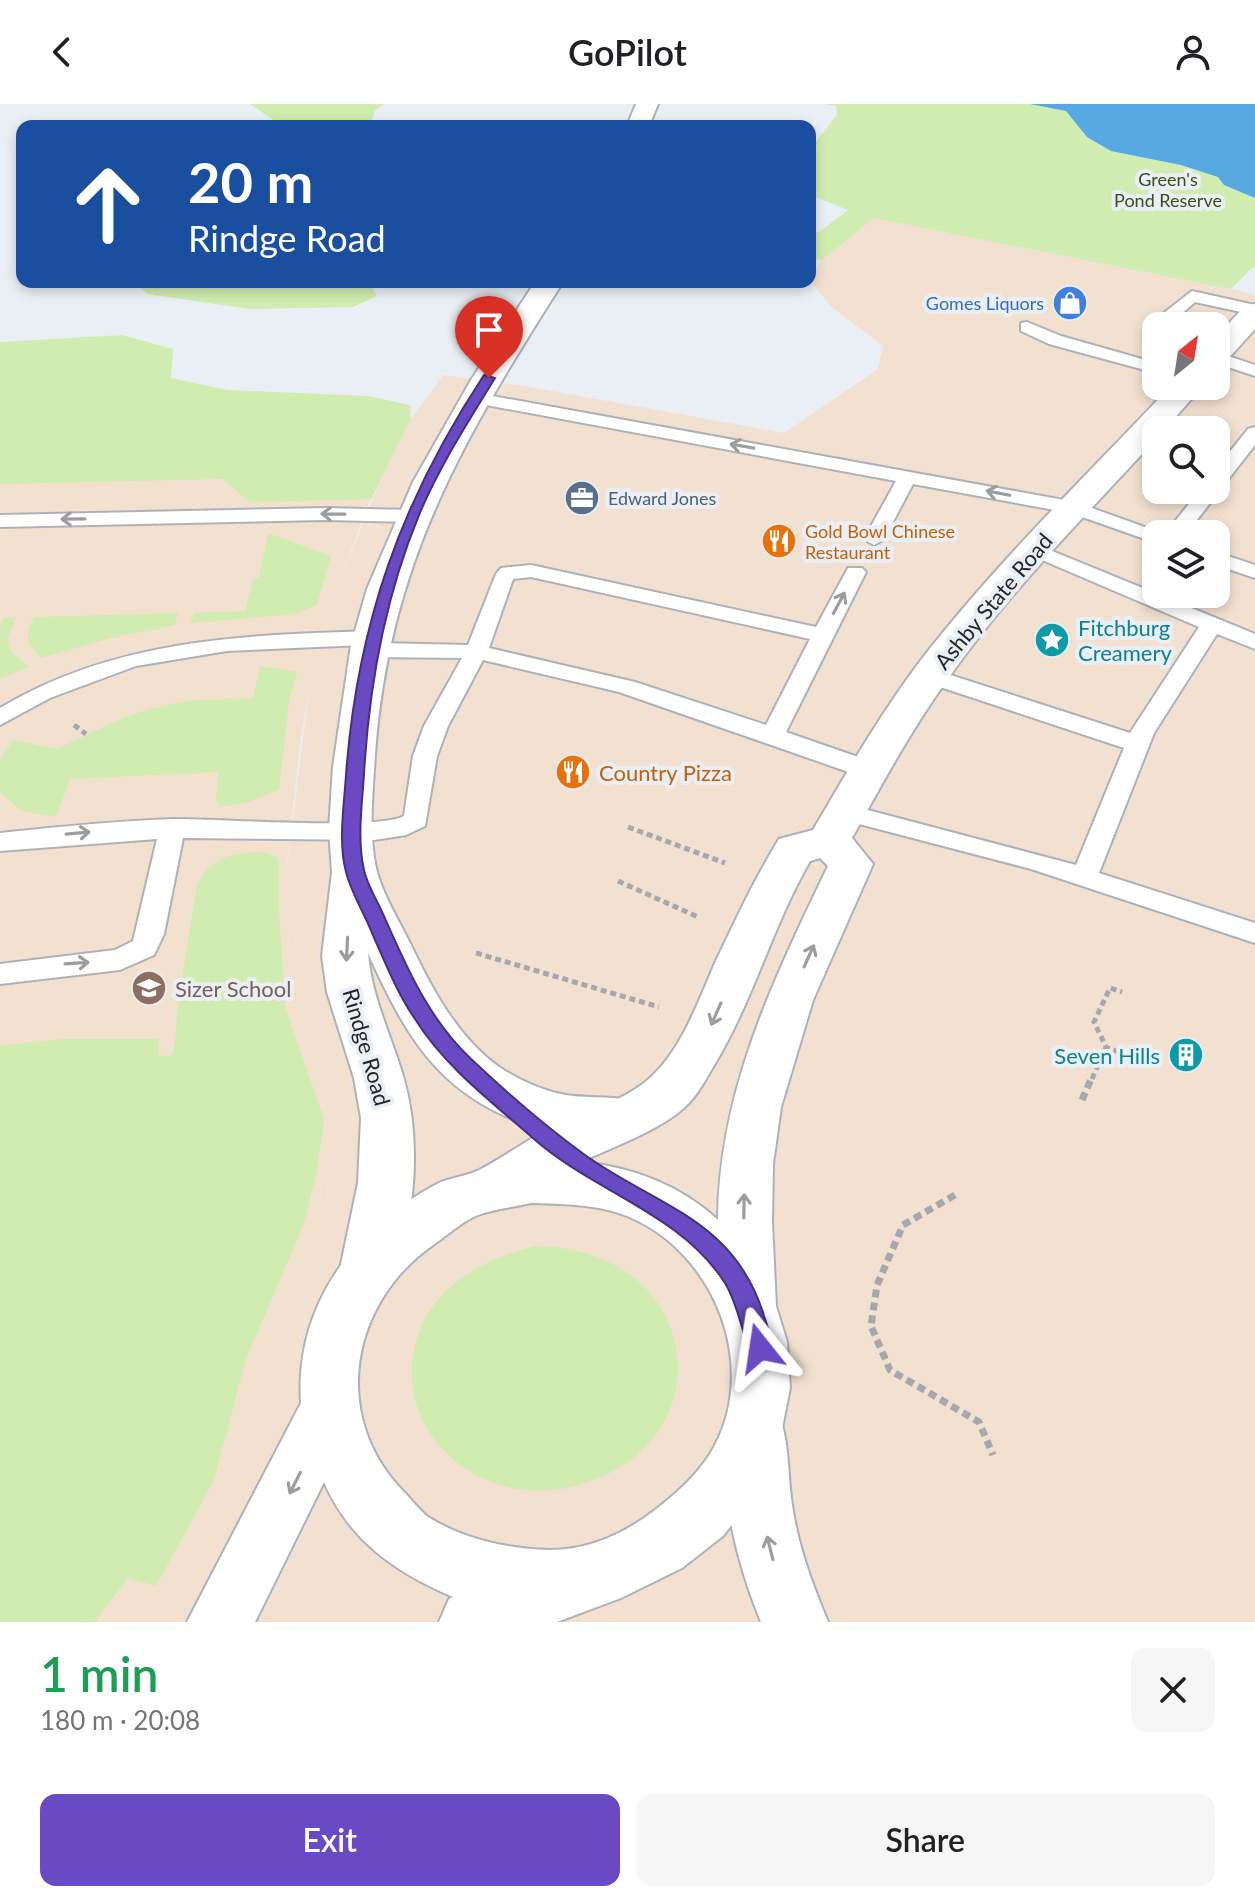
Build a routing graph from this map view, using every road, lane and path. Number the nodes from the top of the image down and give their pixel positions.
1 (545, 288) edge
2 (1255, 311) edge
3 (1174, 312) edge
4 (1027, 327) dead end
5 (1142, 340) edge
6 (1230, 340) edge
7 (1230, 361) edge
8 (1255, 371) edge
9 (476, 398) junction
10 (1175, 400) edge
11 (1255, 433) edge
12 (1230, 464) edge
13 (908, 476) junction
14 (1199, 504) edge
15 (1075, 508) junction
16 (411, 516) junction
17 (1186, 520) edge
18 (0, 521) edge
19 (1142, 532) edge
20 (874, 539) dead end
21 (1035, 550) junction
22 (1230, 563) edge
23 (855, 572) dead end
24 (1255, 572) edge
25 (1212, 624) junction
26 (822, 635) junction
27 (1255, 642) edge
28 (371, 644) junction
29 (476, 653) junction
30 (930, 676) junction
31 (0, 718) edge
32 (772, 735) junction
33 (1137, 744) junction
34 (869, 770) junction
35 (837, 826) junction
36 (628, 827) dead end
37 (172, 828) junction
38 (0, 842) edge
39 (353, 851) junction
40 (733, 866) dead end
41 (1084, 877) junction
42 (618, 881) dead end
43 (706, 920) dead end
44 (1255, 933) edge
45 (476, 953) dead end
46 (0, 974) edge
47 (1122, 992) dead end
48 (663, 1008) dead end
49 (1106, 1047) junction
50 (1119, 1052) dead end
51 (1082, 1100) dead end
52 (553, 1131) junction
53 (492, 1188) junction
54 (955, 1195) dead end
55 (647, 1201) junction
56 (368, 1269) junction
57 (751, 1312) junction
58 (328, 1412) junction
59 (755, 1428) junction
60 (993, 1455) dead end
61 (418, 1549) junction
62 (599, 1574) junction
63 (501, 1618) edge
64 (220, 1622) edge
65 (795, 1622) edge

1 - 9 main road, Rindge Road
2 - 3 lane
2 - 6 main road
4 - 5 lane
7 - 8 lane
13 -> 9 lane
9 - 16 main road, Rindge Road
10 - 15 main road, Ashby State Road
11 - 12 lane
15 -> 13 lane
13 - 20 lane
14 - 17 lane
15 - 19 lane
15 - 21 main road, Ashby State Road
16 -> 18 lane
16 - 28 main road, Rindge Road
21 - 25 lane
21 - 30 main road, Ashby State Road
22 - 24 lane
26 -> 23 lane
25 - 27 lane
25 - 33 lane
26 - 29 lane
26 - 32 lane
28 - 29 lane
28 - 31 lane
28 - 39 main road, Rindge Road
29 - 32 lane
29 - 39 lane
30 - 33 lane
30 - 34 main road, Ashby State Road
32 - 34 lane
33 - 41 lane
34 - 35 main road, Ashby State Road
35 - 41 lane
35 -> 52 main road
57 -> 35 main road
36 - 40 path
38 -> 37 lane
37 - 39 lane
46 -> 37 lane
39 - 52 main road, Rindge Road
39 -> 56 main road, Rindge Road
41 - 44 lane
42 - 43 path
45 - 48 path
47 - 49 path
49 - 50 path
49 - 51 path
52 - 53 main road
52 - 55 main road, Rindge Road
53 - 55 main road
53 - 56 main road
54 - 60 path
55 - 57 main road
56 - 58 main road
57 - 59 main road
58 - 61 main road
58 -> 64 main road
59 - 62 main road
65 -> 59 main road
61 - 62 main road
61 - 63 main road
62 - 63 main road

